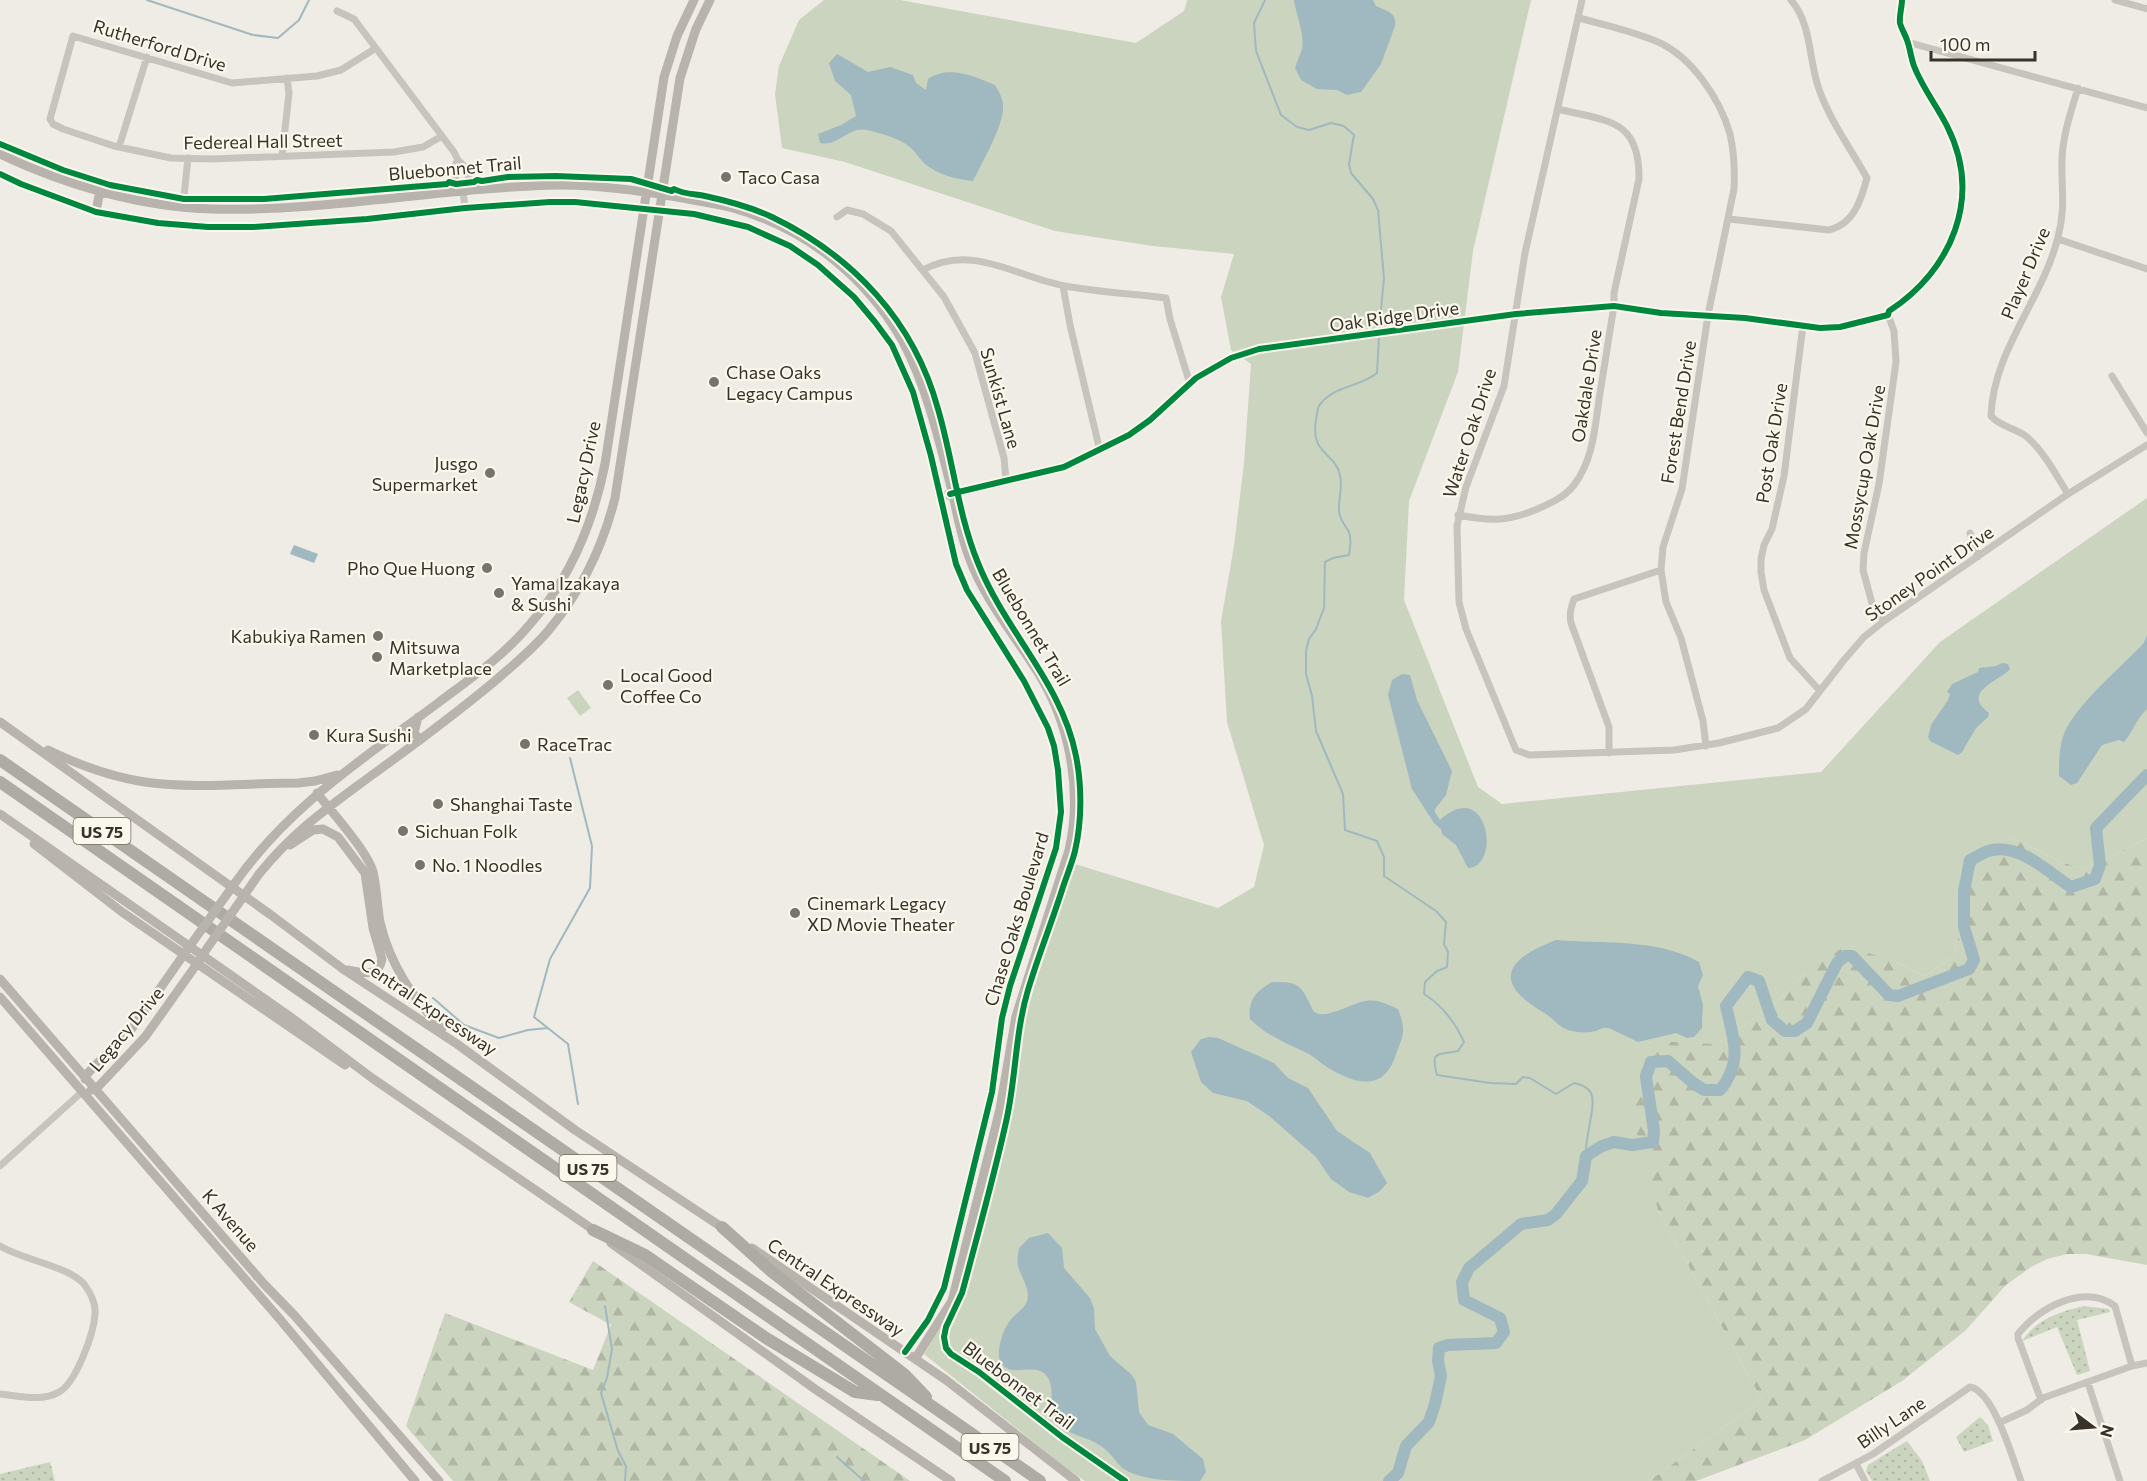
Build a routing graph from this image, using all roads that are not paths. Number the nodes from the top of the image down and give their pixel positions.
1 (694, 0) edge
2 (710, 0) edge
3 (1582, 0) edge
4 (1791, 0) edge
5 (1902, 0) edge
6 (2115, 0) edge
7 (2147, 9) edge
8 (337, 11) dead end
9 (1579, 18) junction
10 (683, 21) junction
11 (696, 29) junction
12 (1907, 42) junction
13 (376, 48) junction
14 (147, 57) junction
15 (287, 78) junction
16 (2078, 88) junction
17 (2147, 108) edge
18 (1558, 109) junction
19 (51, 122) joint
20 (442, 135) junction
21 (119, 147) junction
22 (0, 154) edge
23 (282, 156) junction
24 (188, 158) junction
25 (458, 160) junction
26 (0, 174) edge
27 (100, 190) junction
28 (464, 191) junction
29 (647, 192) junction
30 (662, 194) junction
31 (183, 206) junction
32 (465, 208) junction
33 (645, 208) junction
34 (660, 209) junction
35 (96, 212) junction
36 (837, 217) dead end
37 (1729, 219) junction
38 (770, 221) junction
39 (183, 226) junction
40 (764, 233) junction
41 (2058, 238) junction
42 (2147, 268) edge
43 (923, 270) junction
44 (1063, 286) junction
45 (1614, 306) junction
46 (1516, 314) junction
47 (1708, 315) junction
48 (1888, 315) junction
49 (1803, 326) junction
50 (902, 342) junction
51 (892, 345) junction
52 (2112, 376) dead end
53 (1190, 384) junction
54 (615, 396) junction
55 (631, 397) junction
56 (2147, 433) edge
57 (2147, 445) edge
58 (1100, 451) junction
59 (1006, 480) junction
60 (952, 493) junction
61 (2068, 495) junction
62 (940, 497) junction
63 (594, 511) junction
64 (1458, 515) junction
65 (610, 516) junction
66 (1970, 533) dead end
67 (1978, 557) junction
68 (1661, 570) junction
69 (1884, 621) junction
70 (507, 649) junction
71 (518, 663) junction
72 (1820, 691) junction
73 (418, 717) junction
74 (0, 722) edge
75 (22, 737) junction
76 (420, 740) junction
77 (1706, 746) junction
78 (1610, 753) junction
79 (1529, 755) joint
80 (1070, 758) junction
81 (1056, 759) junction
82 (0, 760) edge
83 (345, 772) junction
84 (0, 782) edge
85 (317, 793) junction
86 (328, 808) junction
87 (1061, 812) junction
88 (1074, 813) junction
89 (0, 814) edge
90 (277, 852) junction
91 (1023, 951) junction
92 (186, 953) junction
93 (1035, 955) junction
94 (199, 961) junction
95 (343, 969) junction
96 (0, 979) edge
97 (0, 997) edge
98 (21, 1003) junction
99 (12, 1010) junction
100 (134, 1027) junction
101 (145, 1037) junction
102 (457, 1044) junction
103 (85, 1076) junction
104 (96, 1089) junction
105 (83, 1091) junction
106 (997, 1093) junction
107 (399, 1097) junction
108 (0, 1166) edge
109 (722, 1227) junction
110 (593, 1230) junction
111 (957, 1234) junction
112 (969, 1237) junction
113 (0, 1246) edge
114 (264, 1284) junction
115 (256, 1292) junction
116 (905, 1352) junction
117 (915, 1359) junction
118 (2147, 1363) edge
119 (2132, 1366) junction
120 (338, 1367) junction
121 (327, 1377) junction
122 (2088, 1383) junction
123 (0, 1394) edge
124 (882, 1396) junction
125 (2041, 1400) junction
126 (941, 1414) junction
127 (2001, 1422) junction
128 (1856, 1464) junction
129 (427, 1467) junction
130 (414, 1480) edge
131 (439, 1481) edge
132 (951, 1481) edge
133 (1005, 1481) edge
134 (1040, 1481) edge
135 (1076, 1481) edge
136 (1822, 1481) edge
137 (1864, 1481) edge
138 (2021, 1481) edge
139 (2120, 1481) edge

1 - 10 main road, Legacy Drive
2 - 11 main road, Legacy Drive
3 - 9 street, Water Oak Drive
4 - 37 street
5 - 12 main road
6 - 7 street
8 - 13 street
9 - 18 street, Water Oak Drive
9 - 37 street, Forest Bend Drive
10 - 11 main road
10 - 29 main road, Legacy Drive
11 - 30 main road, Legacy Drive
12 - 16 street
12 - 48 main road
13 - 15 street, Rutherford Drive
13 - 20 street
14 - 15 street, Rutherford Drive
14 - 19 street, Rutherford Drive
14 - 21 street
15 - 23 street
16 - 17 street
16 - 41 street, Player Drive
18 - 45 street, Oakdale Drive
18 - 46 street, Water Oak Drive
19 - 21 street, Federeal Hall Street
20 - 23 street, Federeal Hall Street
20 - 25 street
21 - 24 street, Federeal Hall Street
22 - 27 main road, Chase Oaks Boulevard
23 - 24 street, Federeal Hall Street
24 - 31 street
25 - 28 street
25 - 28 street
26 - 35 main road, Chase Oaks Boulevard
27 - 31 main road, Chase Oaks Boulevard
27 - 35 main road
28 - 29 main road, Chase Oaks Boulevard
28 - 31 main road, Chase Oaks Boulevard
28 - 32 street
29 - 30 main road, Chase Oaks Boulevard
29 - 33 main road, Legacy Drive
30 - 34 main road, Legacy Drive
30 - 38 main road, Chase Oaks Boulevard
31 - 39 main road
32 - 33 main road, Chase Oaks Boulevard
32 - 39 main road, Chase Oaks Boulevard
33 - 34 main road, Chase Oaks Boulevard
33 - 54 main road, Legacy Drive
34 - 40 main road, Chase Oaks Boulevard
34 - 55 main road, Legacy Drive
35 - 39 main road, Chase Oaks Boulevard
36 - 43 street, Sunkist Lane
37 - 47 street, Forest Bend Drive
38 - 40 main road
38 - 50 main road, Chase Oaks Boulevard
40 - 51 main road, Chase Oaks Boulevard
41 - 42 street
41 - 61 street, Player Drive
43 - 44 street
43 - 59 street, Sunkist Lane
44 - 53 street
44 - 58 street
45 - 46 main road, Oak Ridge Drive
45 - 47 main road, Oak Ridge Drive
45 - 64 street, Oakdale Drive
46 - 53 main road, Oak Ridge Drive
46 - 64 street, Water Oak Drive
47 - 49 main road, Oak Ridge Drive
47 - 68 street, Forest Bend Drive
48 - 49 main road, Oak Ridge Drive
48 - 69 street, Mossycup Oak Drive
49 - 72 street, Post Oak Drive
50 - 51 main road
50 - 60 main road, Chase Oaks Boulevard
51 - 62 main road, Chase Oaks Boulevard
52 - 56 street
53 - 58 main road, Oak Ridge Drive
54 - 55 main road
54 - 63 main road, Legacy Drive
55 - 65 main road, Legacy Drive
57 - 61 street, Stoney Point Drive
58 - 59 main road, Oak Ridge Drive
59 - 60 main road, Oak Ridge Drive
60 - 62 main road, Oak Ridge Drive
60 - 80 main road, Chase Oaks Boulevard
61 - 67 street, Stoney Point Drive
62 - 81 main road, Chase Oaks Boulevard
63 - 65 main road
63 - 70 main road, Legacy Drive
64 - 79 street, Water Oak Drive
65 - 71 main road, Legacy Drive
66 - 67 street
67 - 69 street, Stoney Point Drive
68 - 77 street, Forest Bend Drive
68 - 78 street
69 - 72 street, Stoney Point Drive
70 - 71 main road
70 - 73 main road, Legacy Drive
71 - 76 main road, Legacy Drive
72 - 77 street, Stoney Point Drive
73 - 76 main road
73 - 83 main road, Legacy Drive
74 - 75 main road, Central Expressway
75 - 83 main road
75 - 95 main road, Central Expressway
76 - 86 main road, Legacy Drive
77 - 78 street, Stoney Point Drive
78 - 79 street, Stoney Point Drive
80 - 81 main road
80 - 88 main road, Chase Oaks Boulevard
81 - 87 main road, Chase Oaks Boulevard
82 - 126 highway, US 75
83 - 85 main road, Legacy Drive
84 - 124 highway, US 75
85 - 86 main road
85 - 92 main road, Legacy Drive, bridge
86 - 90 main road, Legacy Drive
86 - 102 main road
87 - 88 main road
87 - 91 main road, Chase Oaks Boulevard
88 - 93 main road, Chase Oaks Boulevard
89 - 92 main road
89 - 107 main road
90 - 94 main road, Legacy Drive, bridge
90 - 95 main road
91 - 93 main road
91 - 106 main road, Chase Oaks Boulevard
92 - 94 main road
92 - 100 main road, Legacy Drive
93 - 106 main road, Chase Oaks Boulevard
94 - 101 main road, Legacy Drive
94 - 107 main road
95 - 102 main road, Central Expressway
96 - 98 main road, K Avenue
97 - 99 main road, K Avenue
98 - 99 main road
98 - 103 main road, K Avenue
99 - 105 main road, K Avenue
100 - 101 main road
100 - 103 main road, Legacy Drive
101 - 104 main road, Legacy Drive
102 - 109 main road, Central Expressway
103 - 104 main road, K Avenue
103 - 105 main road, Legacy Drive
104 - 105 main road, Legacy Drive
104 - 114 main road, K Avenue
105 - 108 street
105 - 115 main road, K Avenue
106 - 111 main road, Chase Oaks Boulevard
106 - 112 main road, Chase Oaks Boulevard
107 - 110 main road
109 - 116 main road, Central Expressway
109 - 126 highway
110 - 124 highway
110 - 132 main road
111 - 112 main road
111 - 116 main road, Chase Oaks Boulevard
112 - 117 main road, Chase Oaks Boulevard
113 - 123 street
114 - 115 main road
114 - 120 main road, K Avenue
115 - 121 main road, K Avenue
116 - 117 main road, Central Expressway
117 - 135 main road, Central Expressway
118 - 119 street
119 - 122 street
119 - 125 street
120 - 121 main road
120 - 129 main road, K Avenue
121 - 130 main road, K Avenue
122 - 125 street
122 - 139 street
124 - 133 highway, US 75
125 - 127 street
126 - 134 highway, US 75
127 - 128 street, Billy Lane
127 - 138 street
128 - 136 street, Billy Lane
128 - 137 street
129 - 130 main road
129 - 131 main road, K Avenue

